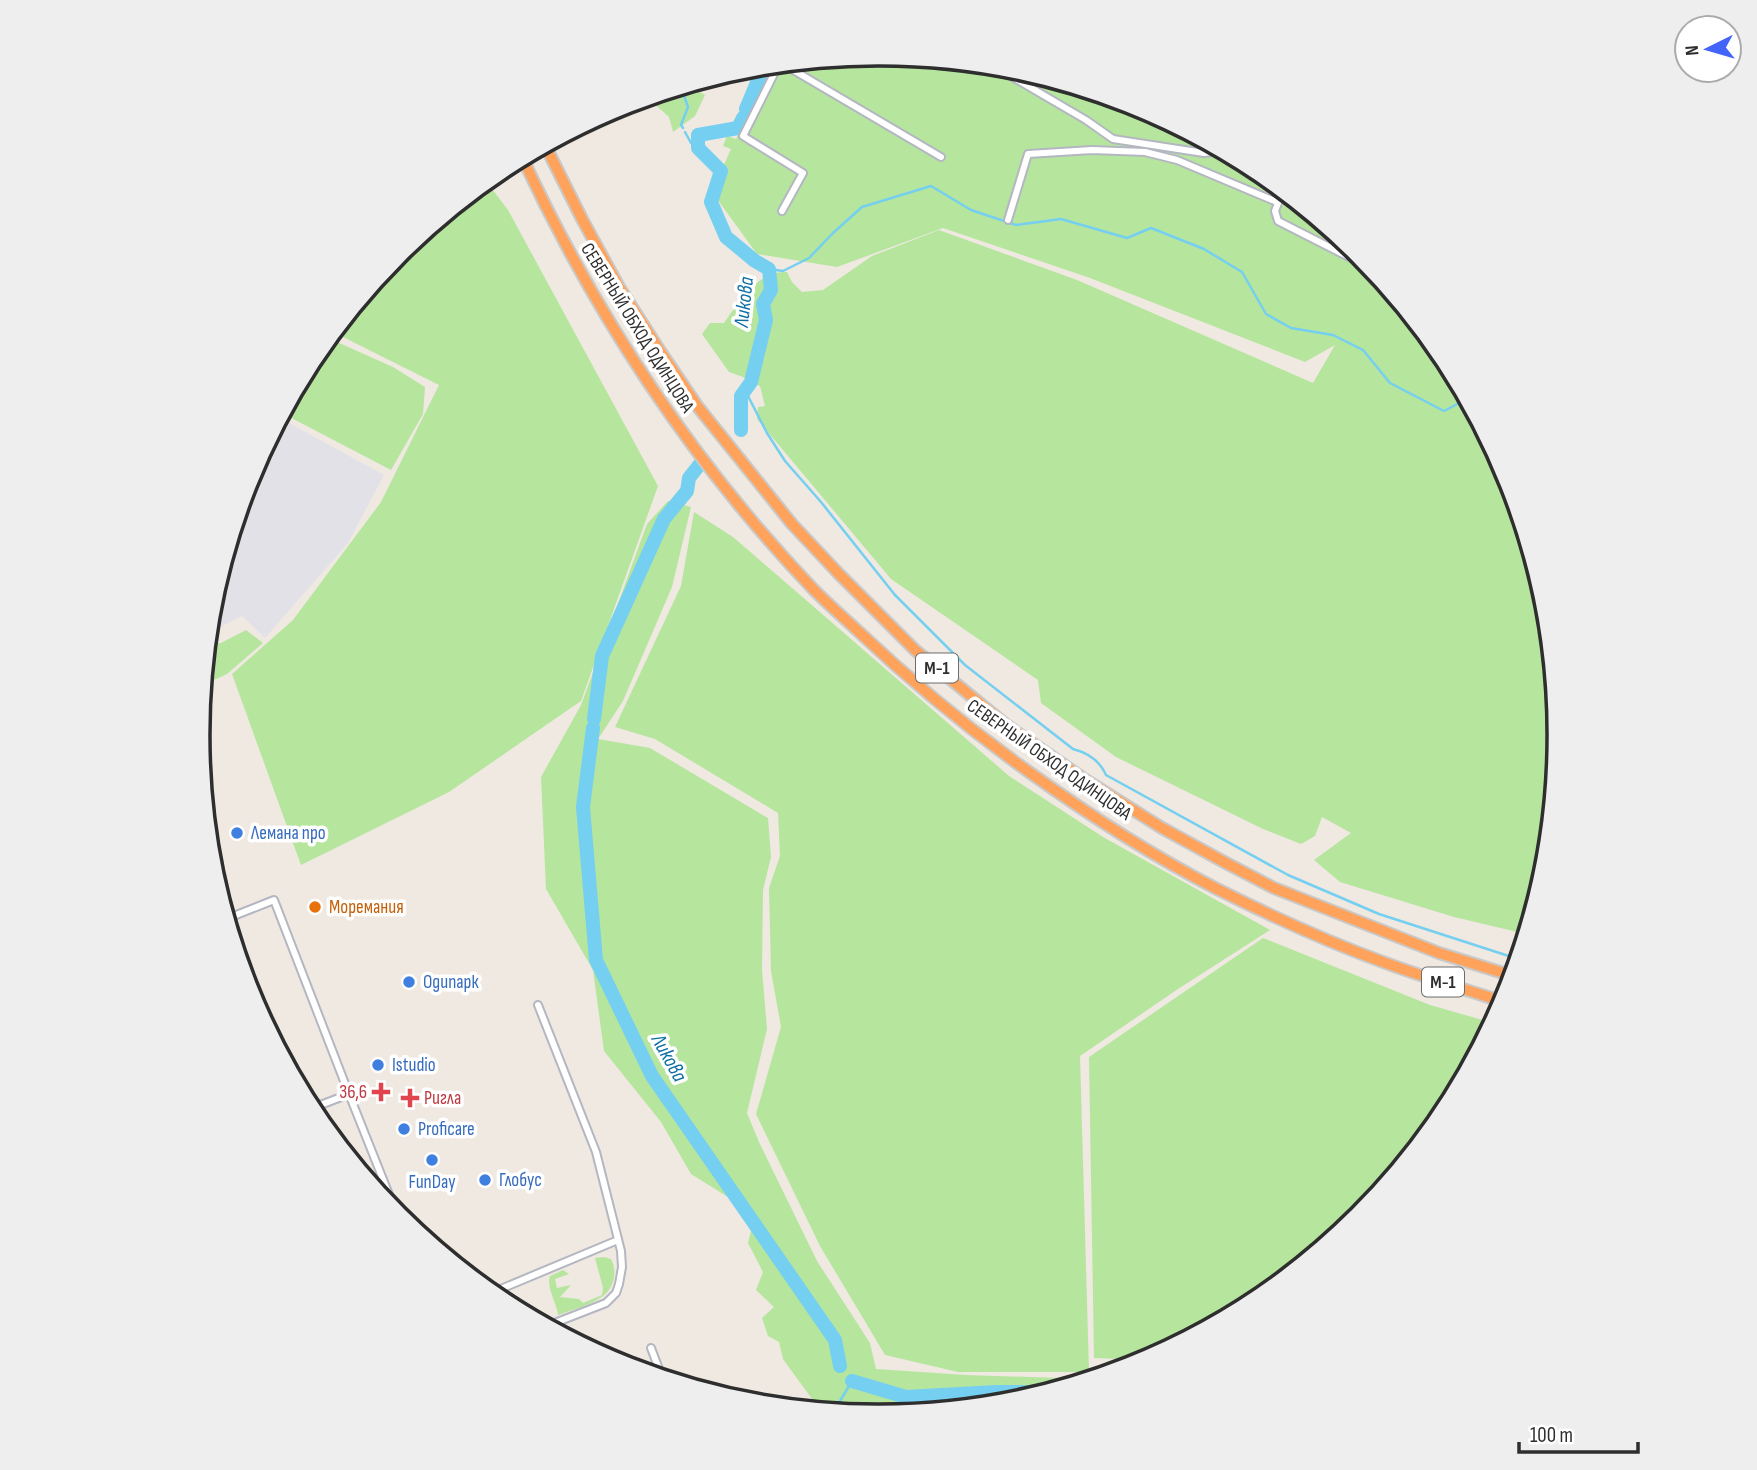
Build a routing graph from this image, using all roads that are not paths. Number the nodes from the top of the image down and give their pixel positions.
1 (794, 72) edge
2 (775, 75) edge
3 (1020, 82) edge
4 (549, 153) edge
5 (1207, 153) edge
6 (941, 157) dead end
7 (526, 167) edge
8 (1277, 202) joint
9 (782, 211) dead end
10 (1008, 220) dead end
11 (1340, 253) joint
12 (1343, 254) edge
13 (235, 915) edge
14 (1503, 972) edge
15 (1493, 998) edge
16 (538, 1005) dead end
17 (349, 1094) junction
18 (322, 1104) edge
19 (386, 1187) edge
20 (618, 1240) junction
21 (503, 1288) edge
22 (558, 1322) edge
23 (651, 1348) dead end
24 (658, 1366) edge

1 - 6 street
2 - 9 street
3 - 5 street
4 - 14 highway, СЕВЕРНЫЙ ОБХОД ОДИНЦОВА / М-1
7 - 15 highway, СЕВЕРНЫЙ ОБХОД ОДИНЦОВА / М-1
8 - 10 street
8 - 11 street
11 - 12 street
13 - 17 street
16 - 20 street
17 - 18 street
17 - 19 street
20 - 21 street
20 - 22 street
23 - 24 street

